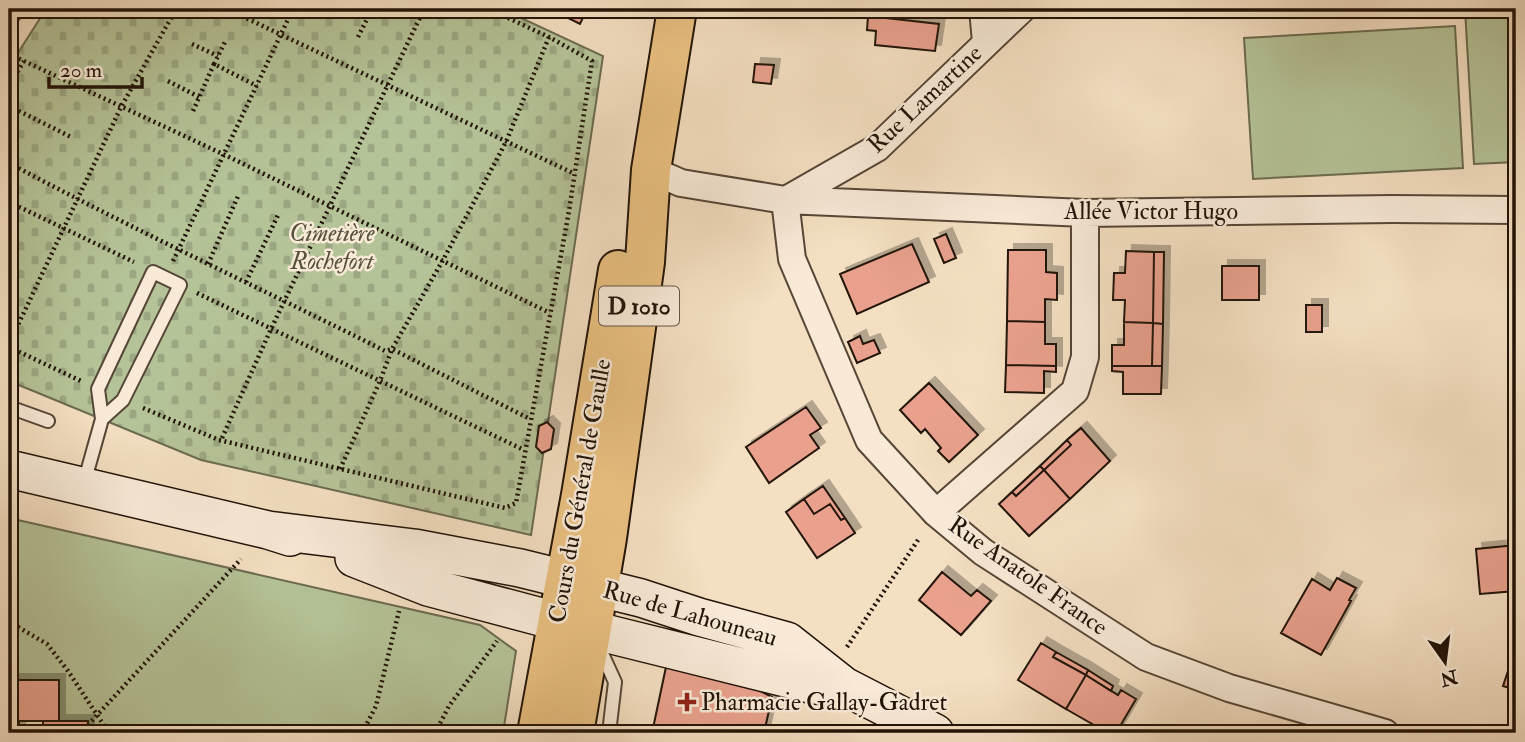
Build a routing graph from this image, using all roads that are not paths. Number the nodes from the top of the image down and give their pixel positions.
1 (982, 9) edge
2 (1022, 9) edge
3 (672, 18) edge
4 (986, 42) junction
5 (651, 170) junction
6 (785, 200) junction
7 (1516, 210) edge
8 (1085, 213) junction
9 (9, 407) edge
10 (102, 419) junction
11 (48, 421) dead end
12 (9, 469) edge
13 (83, 487) junction
14 (936, 513) junction
15 (268, 530) junction
16 (354, 558) junction
17 (519, 577) junction
18 (578, 604) junction
19 (537, 733) edge
20 (574, 733) edge
21 (609, 733) edge
22 (935, 733) edge
23 (1385, 733) edge

1 - 4 street
2 - 4 street, Rue Lamartine
3 - 5 main road, Cours du Général de Gaulle / D 1010
4 - 6 street, Rue Lamartine
5 - 6 street
5 - 18 main road, Cours du Général de Gaulle / D 1010
6 - 8 street, Allée Victor Hugo
6 - 14 street, Rue Anatole France
7 - 8 street, Allée Victor Hugo
8 - 14 street
9 - 11 lane
10 - 10 lane
10 - 13 lane
12 - 13 street
13 - 15 street
14 - 23 street, Rue Anatole France
15 - 16 street
15 - 17 street
16 - 17 street
16 - 18 street
17 - 18 street
18 - 19 main road, Cours du Général de Gaulle / D 1010
18 - 20 main road, Cours du Général de Gaulle / D 1010
18 - 21 lane
18 - 22 street, Rue de Lahouneau

